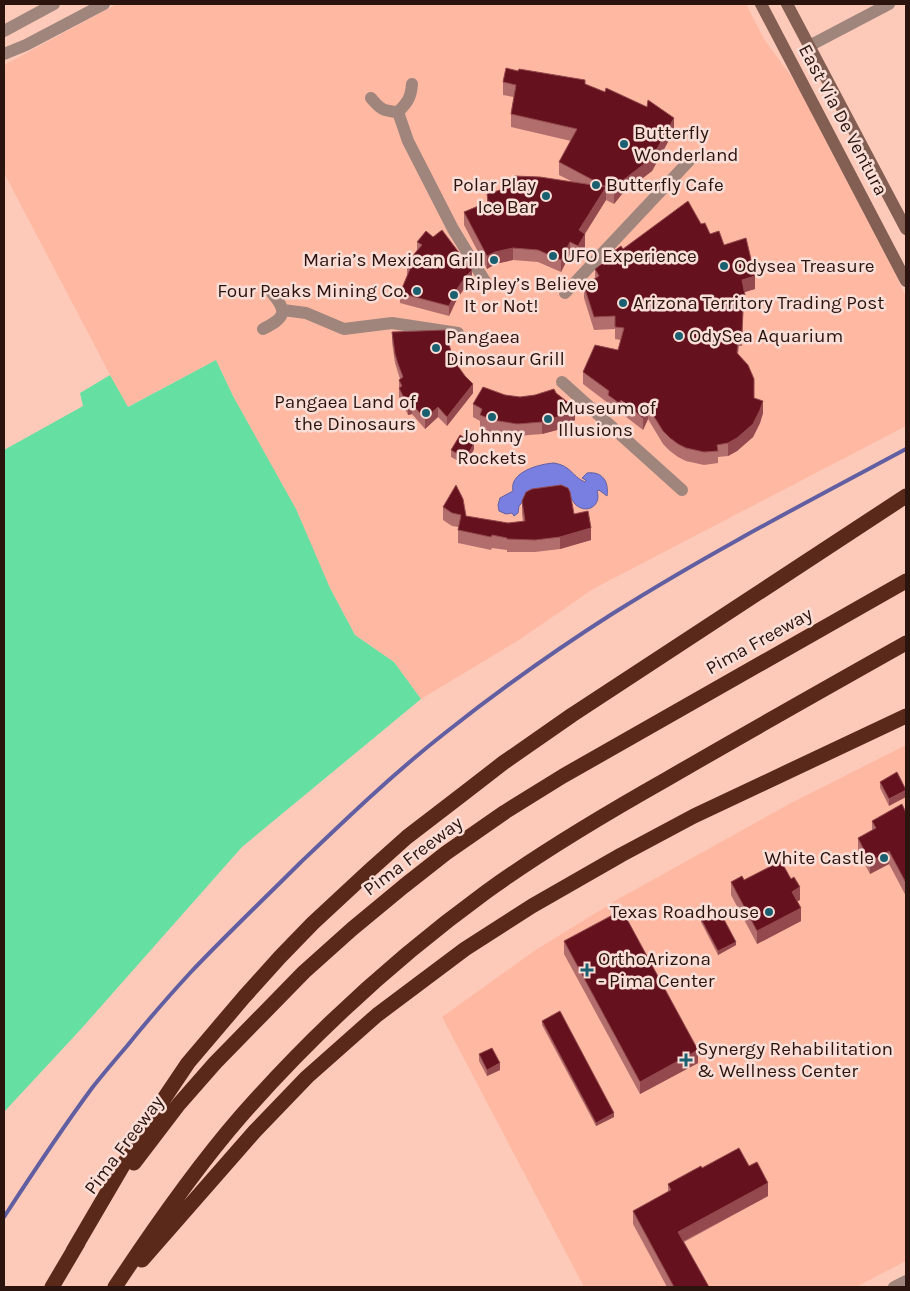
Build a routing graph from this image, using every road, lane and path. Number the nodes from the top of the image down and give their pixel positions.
1 (54, 4) edge
2 (104, 4) edge
3 (761, 4) edge
4 (787, 4) edge
5 (889, 4) edge
6 (4, 31) edge
7 (809, 46) junction
8 (4, 54) edge
9 (412, 84) dead end
10 (371, 98) dead end
11 (398, 112) junction
12 (689, 161) dead end
13 (906, 230) edge
14 (906, 281) edge
15 (486, 283) dead end
16 (272, 292) dead end
17 (565, 293) dead end
18 (283, 310) junction
19 (263, 330) dead end
20 (458, 333) dead end
21 (562, 382) dead end
22 (682, 490) dead end
23 (906, 496) edge
24 (906, 581) edge
25 (906, 643) edge
26 (906, 716) edge
27 (73, 1251) junction
28 (906, 1281) edge
29 (52, 1287) edge
30 (117, 1287) edge
31 (894, 1287) edge

1 - 6 street
2 - 8 street
3 - 14 street, East Via De Ventura
4 - 7 street, East Via De Ventura
5 - 7 street
7 - 13 street, East Via De Ventura
9 - 11 street
10 - 11 street
11 - 15 street
12 - 17 street
16 - 18 street
18 - 19 street
18 - 20 street
21 - 22 street
23 - 27 highway
24 - 27 highway, Pima Freeway
25 - 30 highway
26 - 30 highway
27 - 29 highway, Pima Freeway
28 - 31 street

